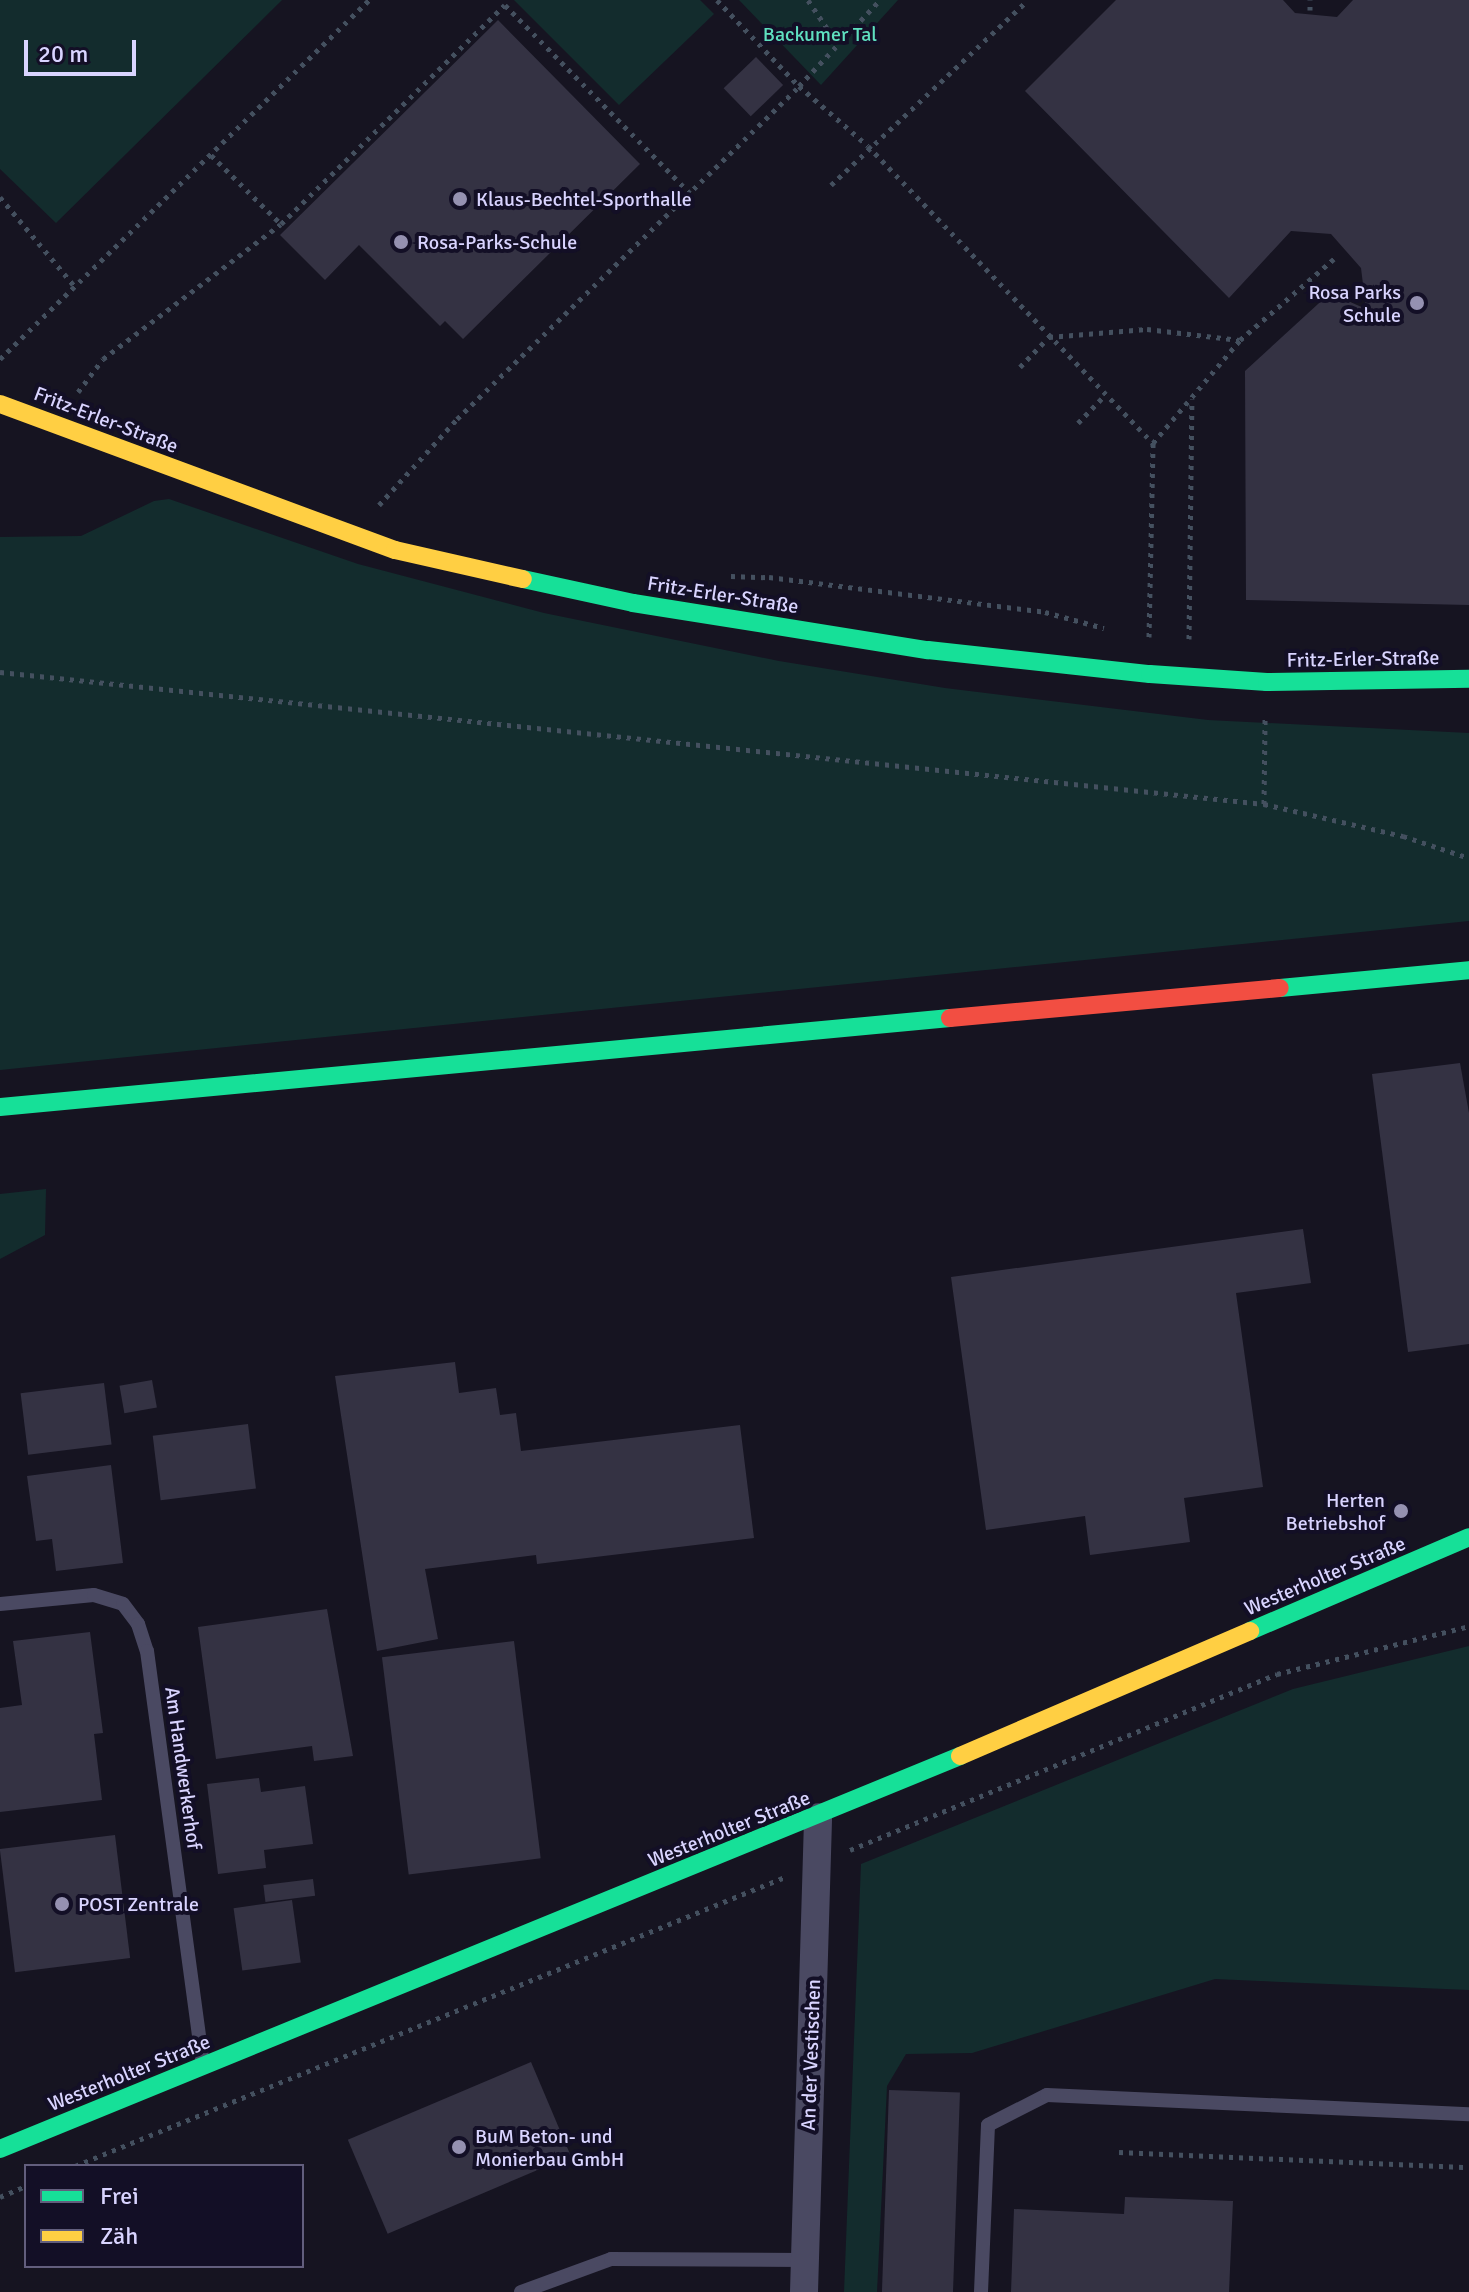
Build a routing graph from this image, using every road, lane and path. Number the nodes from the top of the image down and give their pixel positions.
1 (369, 0) edge
2 (718, 0) edge
3 (808, 0) edge
4 (880, 0) edge
5 (1028, 0) edge
6 (1310, 0) edge
7 (1310, 10) dead end
8 (837, 43) junction
9 (799, 86) junction
10 (868, 146) junction
11 (211, 155) junction
12 (831, 185) dead end
13 (690, 193) junction
14 (0, 197) edge
15 (281, 224) junction
16 (1334, 259) dead end
17 (76, 288) junction
18 (1049, 337) junction
19 (1240, 340) junction
20 (0, 360) edge
21 (8, 365) dead end
22 (1020, 367) dead end
23 (65, 387) dead end
24 (78, 392) junction
25 (1106, 394) junction
26 (92, 397) dead end
27 (1192, 399) junction
28 (0, 404) edge
29 (1078, 423) dead end
30 (1153, 443) junction
31 (365, 499) dead end
32 (379, 504) junction
33 (392, 508) dead end
34 (352, 536) junction
35 (727, 576) dead end
36 (1115, 631) dead end
37 (1137, 637) dead end
38 (1149, 638) junction
39 (1162, 639) dead end
40 (1175, 640) dead end
41 (1189, 640) junction
42 (1202, 641) dead end
43 (0, 672) edge
44 (1469, 679) edge
45 (1265, 712) dead end
46 (1264, 804) junction
47 (1469, 858) edge
48 (1469, 970) edge
49 (0, 1107) edge
50 (1467, 1539) edge
51 (0, 1604) edge
52 (1469, 1626) edge
53 (818, 1817) junction
54 (856, 1848) dead end
55 (736, 1896) dead end
56 (204, 2067) junction
57 (1469, 2114) edge
58 (0, 2149) edge
59 (1119, 2152) dead end
60 (80, 2164) edge
61 (1469, 2167) edge
62 (24, 2187) edge
63 (0, 2197) edge
64 (805, 2260) junction
65 (521, 2292) edge
66 (804, 2292) edge
67 (981, 2292) edge

1 - 11 path
2 - 9 path
3 - 8 path
4 - 8 path
5 - 10 path
6 - 7 path
8 - 9 path
9 - 10 path
9 - 13 path
10 - 12 path
10 - 18 path
11 - 15 path
11 - 17 path
13 - 15 path
13 - 32 path
14 - 17 path
15 - 24 path
16 - 19 path
17 - 20 path
18 - 19 path
18 - 22 path
18 - 25 path
19 - 27 path
20 - 21 path
23 - 24 path
24 - 26 path
25 - 29 path
25 - 30 path
27 - 30 path
27 - 41 path
28 - 34 street, Fritz-Erler-Straße
30 - 38 path
31 - 32 path
32 - 33 path
32 - 34 path
34 - 44 street, Fritz-Erler-Straße
35 - 36 path
37 - 38 path
38 - 39 path
40 - 41 path
41 - 42 path
43 - 46 path
45 - 46 path
46 - 47 path
48 - 49 street
50 - 53 street, Westerholter Straße
51 - 56 lane, Am Handwerkerhof
52 - 54 path
53 - 56 street, Westerholter Straße
53 - 64 street, An der Vestischen
55 - 60 path
56 - 58 street, Westerholter Straße
57 - 67 lane
59 - 61 path
62 - 63 path
64 - 65 lane
64 - 66 street, An der Vestischen

